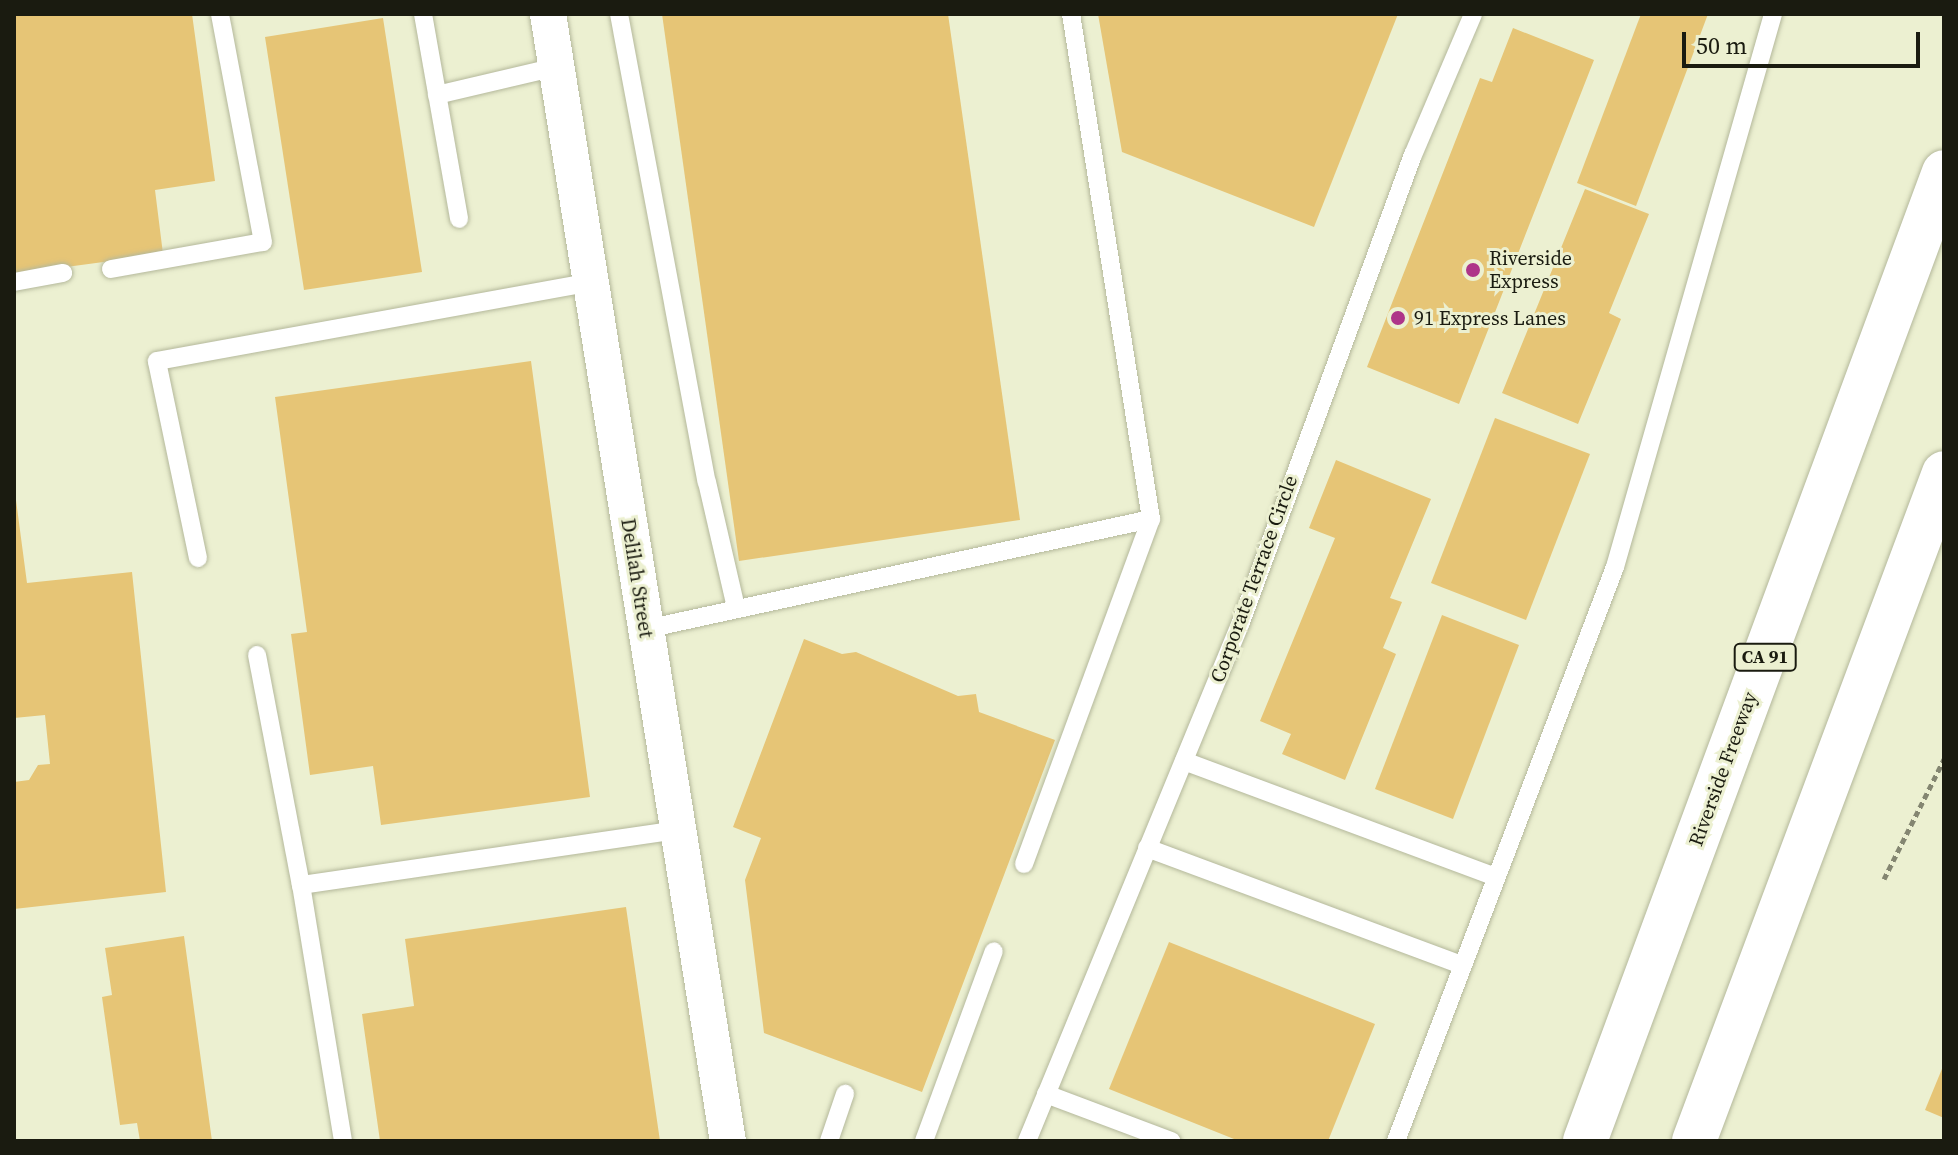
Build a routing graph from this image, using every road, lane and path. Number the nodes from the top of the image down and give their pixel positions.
1 (220, 14) edge
2 (423, 14) edge
3 (548, 14) edge
4 (619, 14) edge
5 (1071, 14) edge
6 (1473, 14) edge
7 (1773, 14) edge
8 (556, 67) junction
9 (437, 95) junction
10 (1944, 172) edge
11 (459, 219) dead end
12 (111, 269) dead end
13 (63, 273) dead end
14 (14, 282) edge
15 (591, 282) junction
16 (1944, 473) edge
17 (1151, 519) junction
18 (198, 558) dead end
19 (736, 608) junction
20 (646, 629) junction
21 (257, 655) dead end
22 (1944, 759) edge
23 (1184, 761) junction
24 (678, 830) junction
25 (1147, 848) junction
26 (1024, 864) dead end
27 (1496, 877) junction
28 (1884, 879) dead end
29 (301, 885) junction
30 (994, 951) dead end
31 (1462, 965) junction
32 (845, 1094) dead end
33 (1046, 1094) junction
34 (343, 1141) edge
35 (728, 1141) edge
36 (829, 1141) edge
37 (924, 1141) edge
38 (1027, 1141) edge
39 (1171, 1141) edge
40 (1396, 1141) edge
41 (1585, 1141) edge
42 (1694, 1141) edge

1 - 12 lane
2 - 9 lane
3 - 8 street, Delilah Street
4 - 19 lane
5 - 17 lane
6 - 23 lane, Corporate Terrace Circle
7 - 27 lane
8 - 9 lane
8 - 15 street, Delilah Street
9 - 11 lane
10 - 41 highway, Riverside Freeway / CA 91
13 - 14 lane
15 - 18 lane
15 - 20 street, Delilah Street
16 - 42 highway
17 - 19 lane
17 - 26 lane
19 - 20 lane
20 - 24 street, Delilah Street
21 - 29 lane
22 - 28 path
23 - 25 lane, Corporate Terrace Circle
23 - 27 lane
24 - 29 lane
24 - 35 street, Delilah Street
25 - 31 lane
25 - 33 lane, Corporate Terrace Circle
27 - 31 lane
29 - 34 lane
30 - 37 lane
31 - 40 lane
32 - 36 lane
33 - 38 lane, Corporate Terrace Circle
33 - 39 lane

